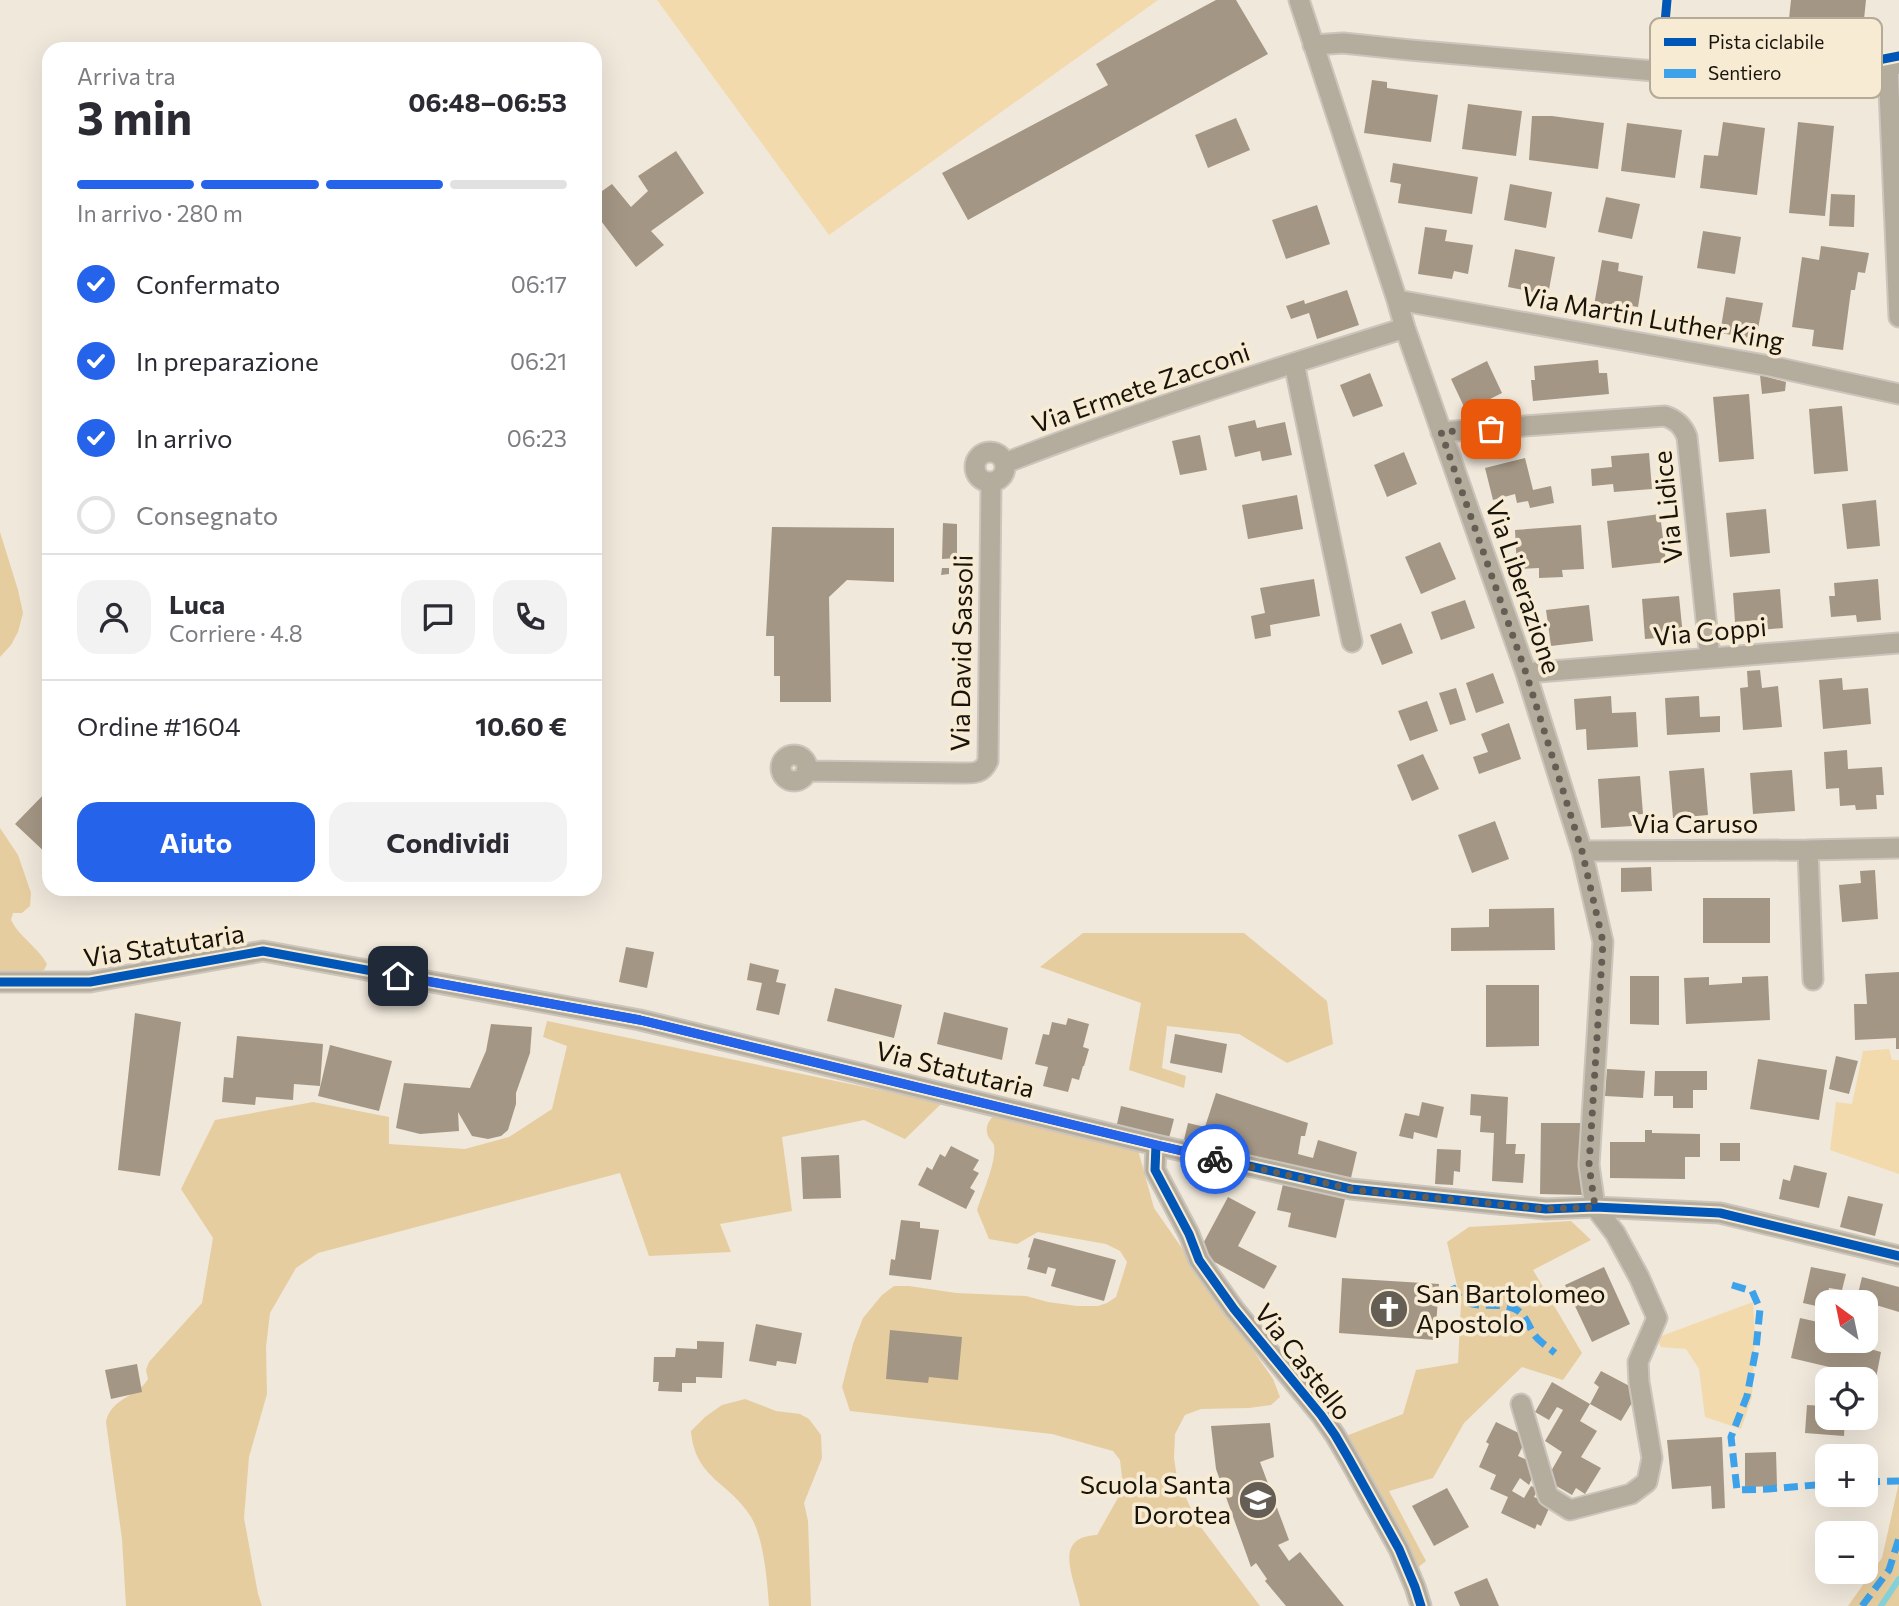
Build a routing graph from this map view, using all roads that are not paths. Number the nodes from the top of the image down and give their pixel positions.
1 (1299, 0) edge
2 (1313, 45) junction
3 (1894, 66) edge
4 (1650, 71) edge
5 (1397, 300) junction
6 (1899, 317) edge
7 (1405, 328) junction
8 (1294, 363) junction
9 (1899, 394) edge
10 (1441, 432) junction
11 (1005, 463) junction
12 (990, 483) junction
13 (1352, 642) dead end
14 (1899, 643) edge
15 (1710, 659) junction
16 (1526, 673) junction
17 (806, 771) dead end
18 (1899, 848) edge
19 (1808, 850) junction
20 (1582, 851) junction
21 (1813, 980) dead end
22 (0, 982) edge
23 (1156, 1145) junction
24 (1595, 1207) junction
25 (1899, 1256) edge
26 (1521, 1404) dead end
27 (1420, 1606) edge

1 - 2 street, Via Liberazione
2 - 4 street
2 - 5 street, Via Liberazione
3 - 6 street
5 - 7 street, Via Liberazione
5 - 9 street, Via Martin Luther King
7 - 8 street, Via Ermete Zacconi
7 - 10 street, Via Liberazione
8 - 11 street, Via Ermete Zacconi
8 - 13 street
10 - 15 street, Via Lidice
10 - 16 street, Via Liberazione
11 - 12 street
11 - 12 street
12 - 17 street, Via David Sassoli
14 - 15 street, Via Coppi
15 - 16 street, Via Coppi
16 - 20 street, Via Liberazione
18 - 19 street, Via Caruso
19 - 20 street, Via Caruso
19 - 21 street
20 - 24 street, Via Liberazione
22 - 23 street, Via Statutaria
23 - 24 street, Via Statutaria
23 - 27 street, Via Castello
24 - 25 street, Via Statutaria
24 - 26 street

